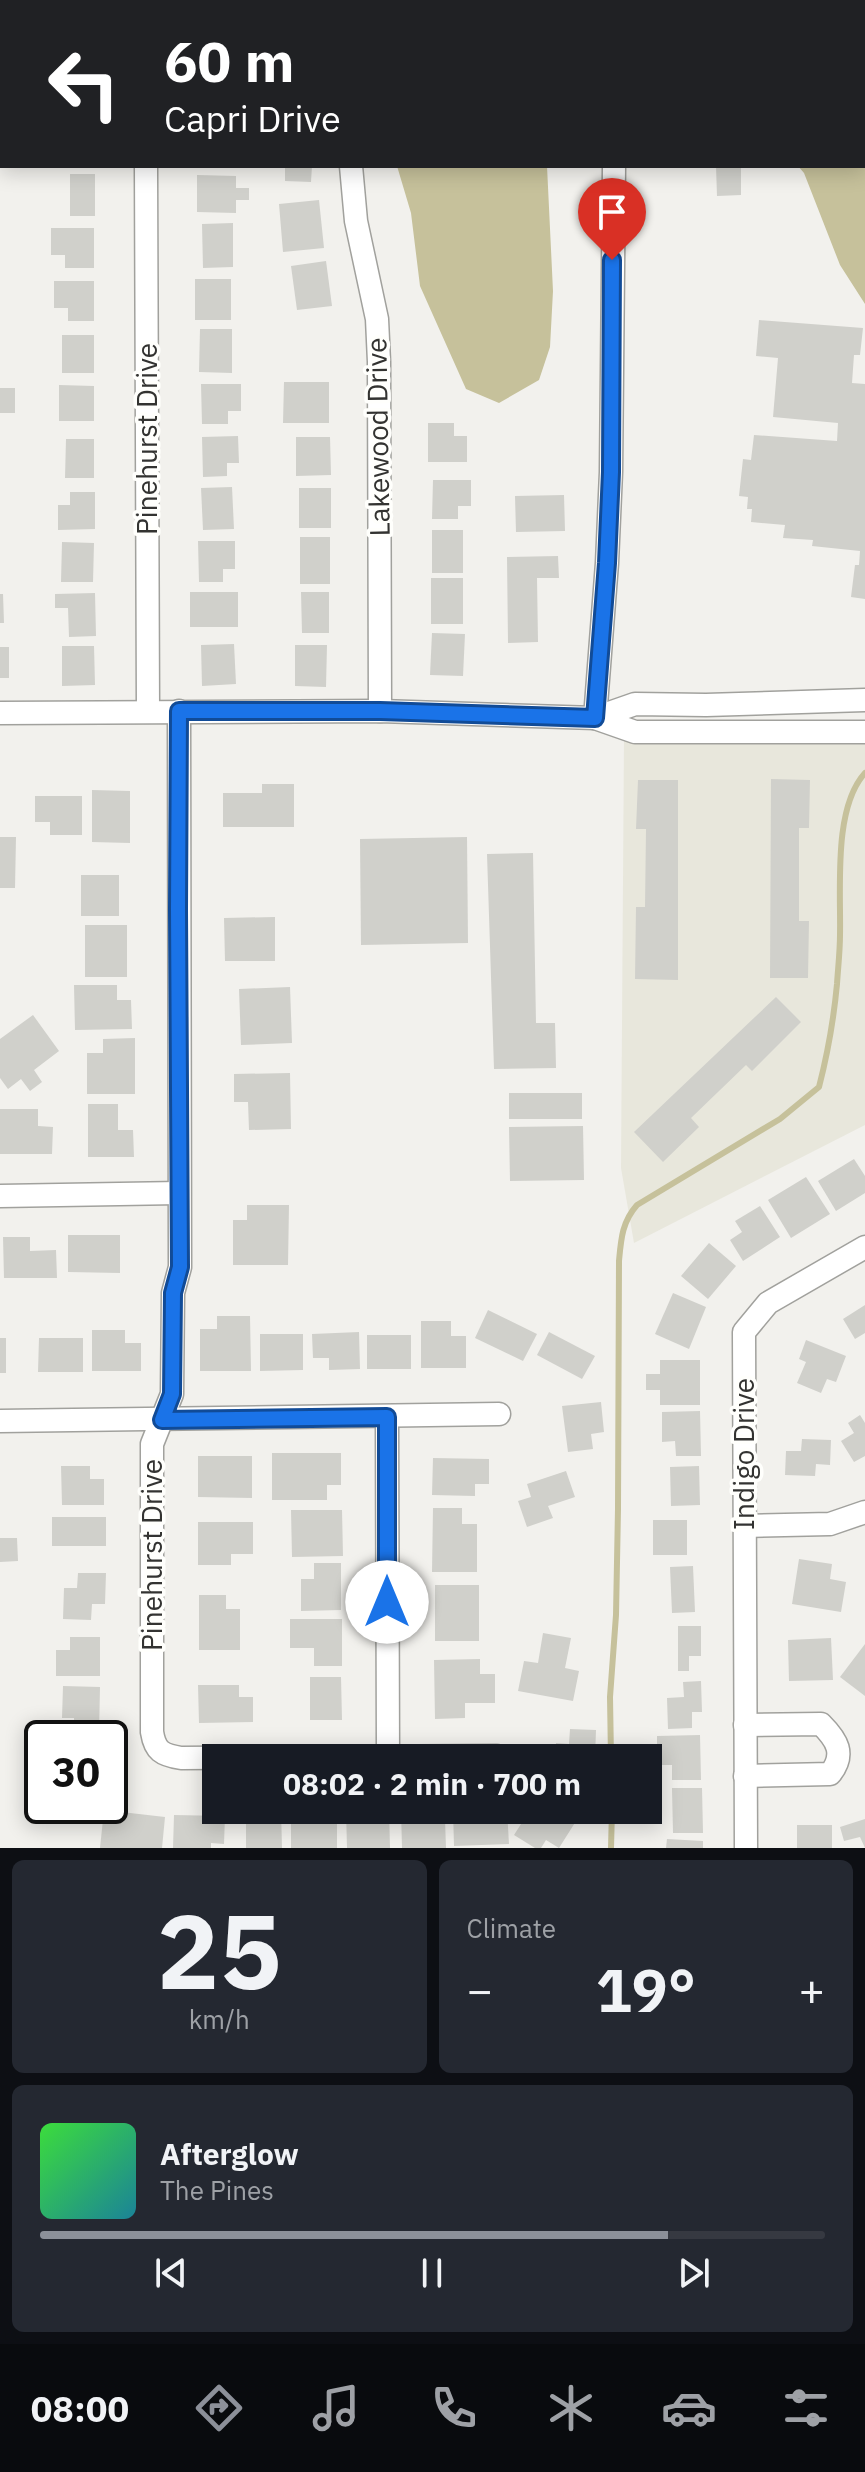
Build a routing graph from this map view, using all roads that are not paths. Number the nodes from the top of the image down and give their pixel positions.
1 (146, 168) edge
2 (351, 168) edge
3 (614, 168) edge
4 (865, 700) edge
5 (148, 711) junction
6 (179, 711) junction
7 (380, 711) junction
8 (0, 713) edge
9 (595, 718) junction
10 (865, 732) edge
11 (179, 1193) junction
12 (0, 1196) edge
13 (865, 1247) edge
14 (499, 1414) dead end
15 (387, 1417) junction
16 (162, 1420) junction
17 (0, 1421) edge
18 (865, 1512) edge
19 (744, 1526) junction
20 (745, 1725) junction
21 (388, 1744) edge
22 (202, 1758) edge
23 (745, 1776) junction
24 (746, 1848) edge

1 - 5 street, Pinehurst Drive
2 - 7 street, Lakewood Drive
3 - 9 street
4 - 9 street
5 - 6 street
5 - 8 street
6 - 7 street
6 - 11 street, Pinehurst Drive
7 - 9 street
9 - 10 street
11 - 12 street
11 - 16 street, Pinehurst Drive
13 - 19 street, Indigo Drive
14 - 15 street
15 - 16 street
15 - 21 street
16 - 17 street
16 - 22 street, Pinehurst Drive
18 - 19 street
19 - 20 street, Indigo Drive
20 - 23 street, Indigo Drive
20 - 23 street
23 - 24 street, Indigo Drive

